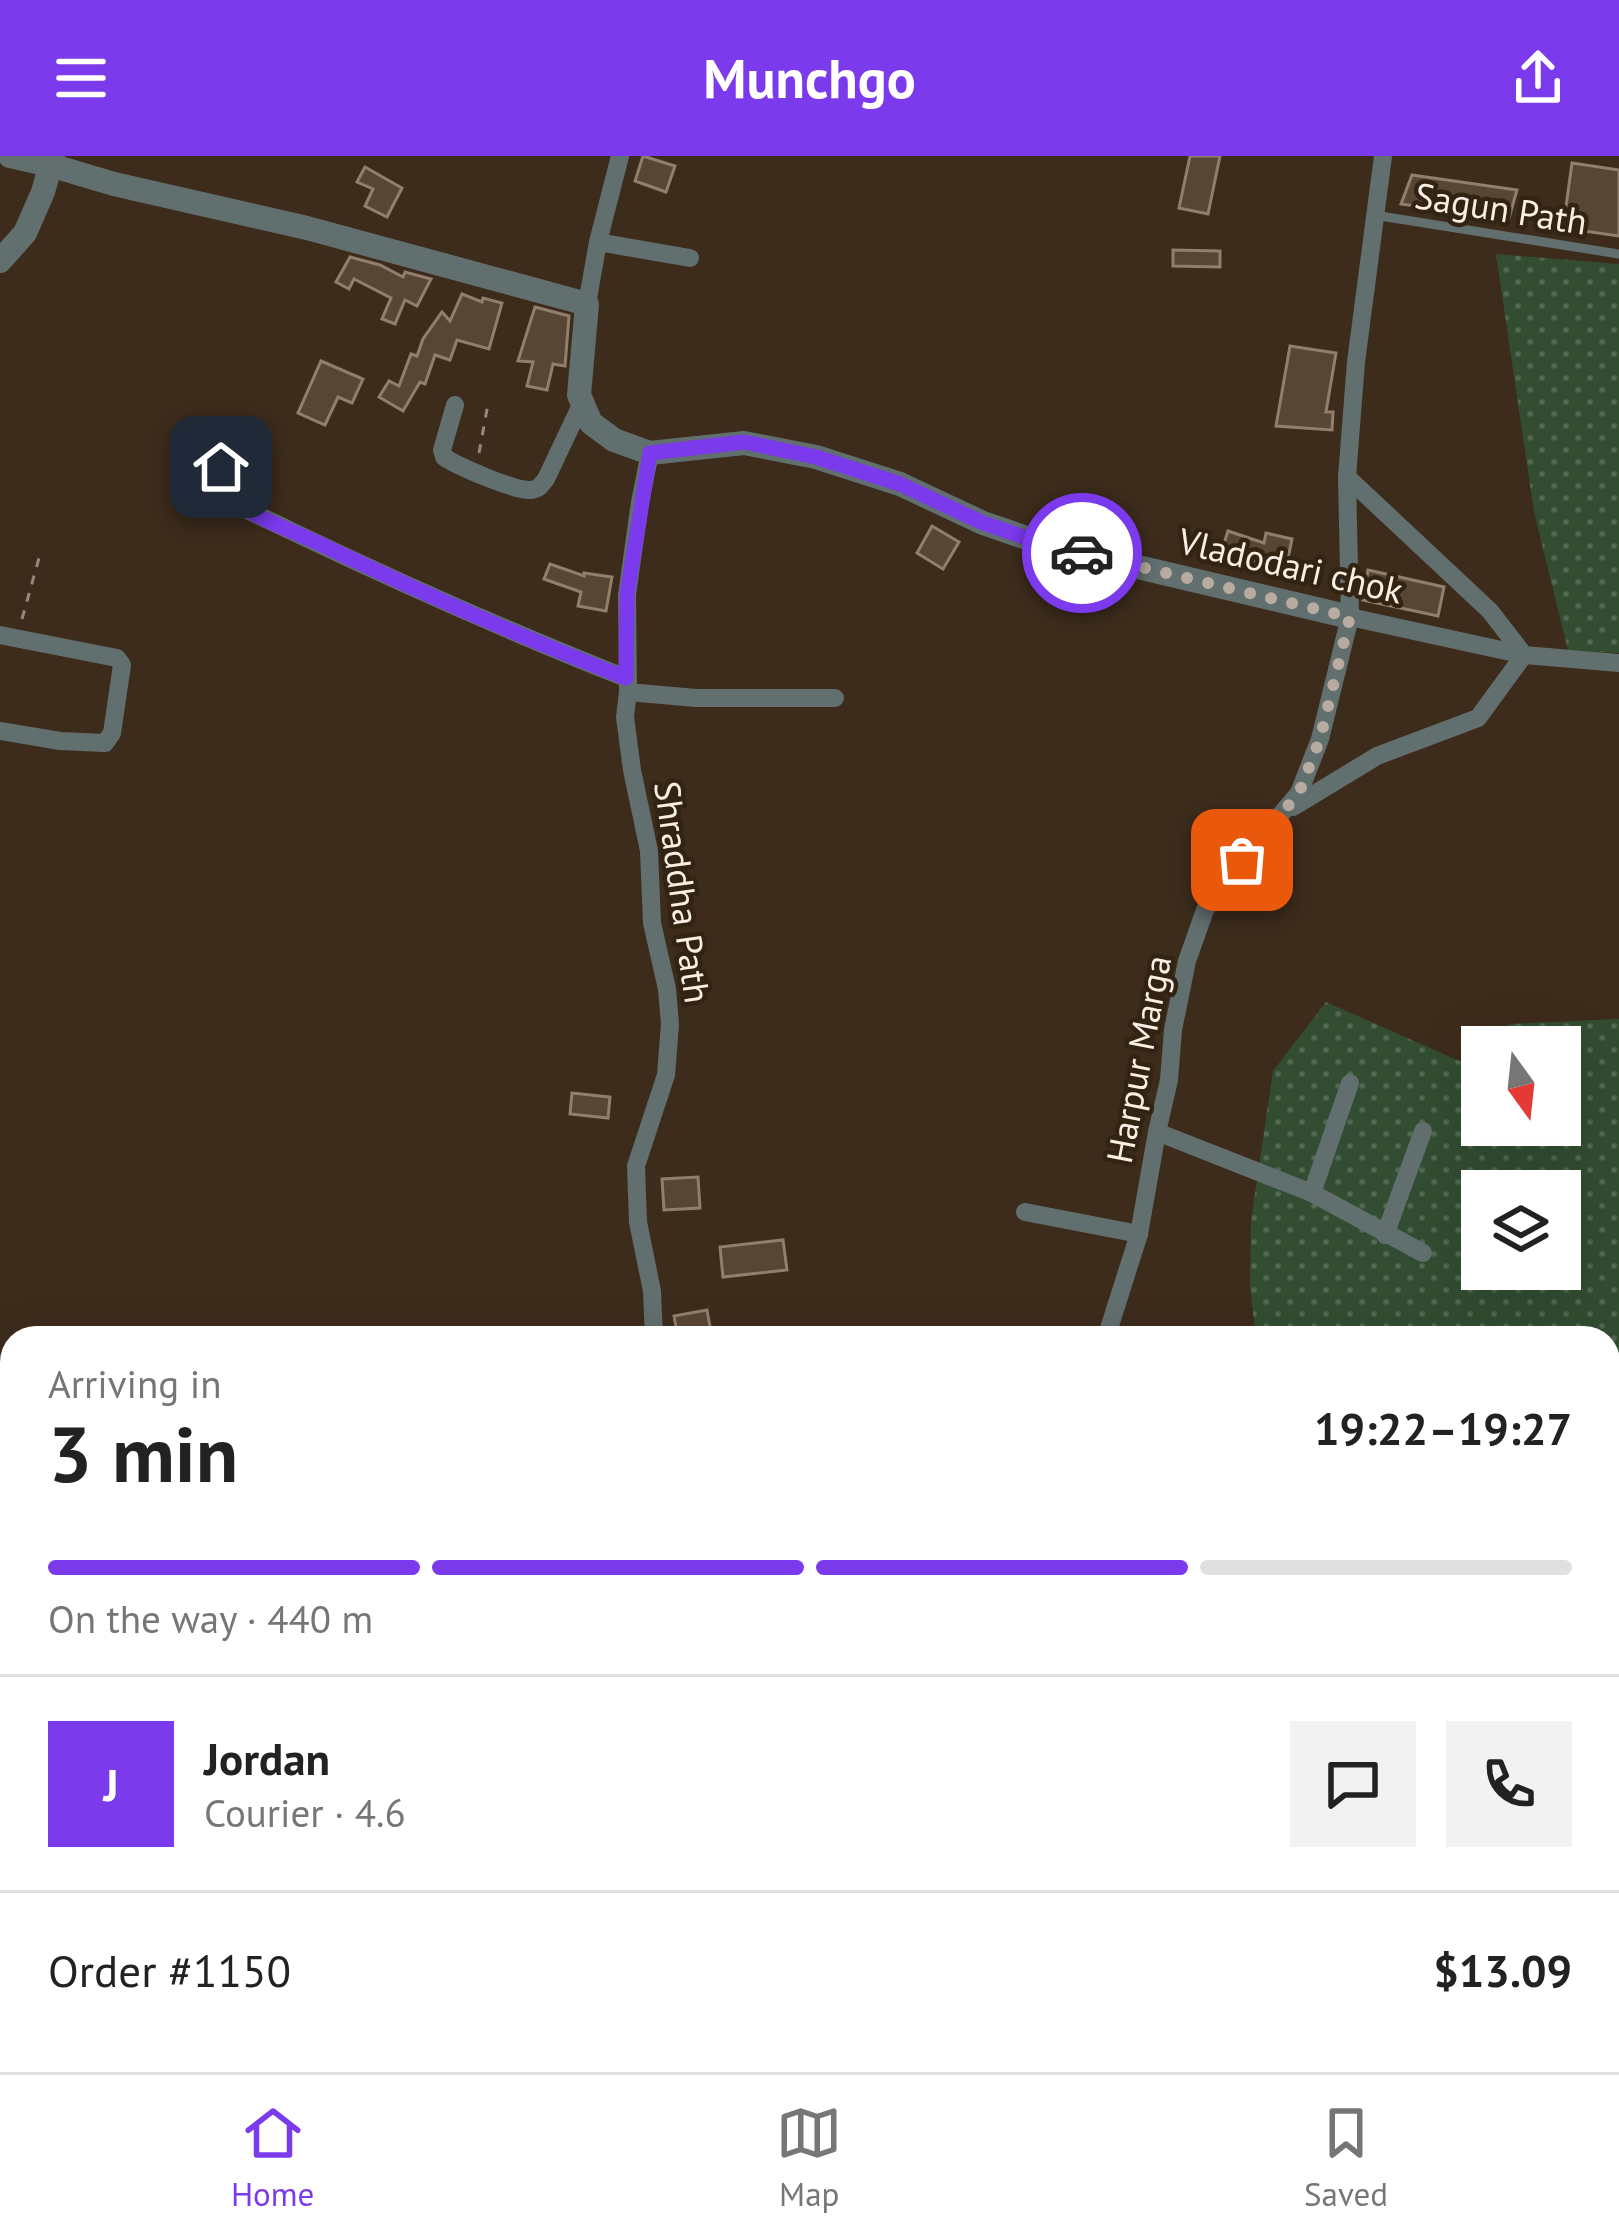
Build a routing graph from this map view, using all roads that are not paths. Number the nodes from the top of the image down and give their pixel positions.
1 (10, 156) edge
2 (620, 156) edge
3 (1383, 156) edge
4 (52, 160) edge
5 (1374, 215) junction
6 (598, 242) junction
7 (1619, 254) edge
8 (689, 258) dead end
9 (0, 261) edge
10 (587, 304) junction
11 (454, 405) dead end
12 (581, 405) junction
13 (256, 432) dead end
14 (650, 453) junction
15 (1347, 477) junction
16 (1350, 617) junction
17 (8, 636) edge
18 (1523, 655) junction
19 (1619, 663) edge
20 (627, 685) junction
21 (835, 698) dead end
22 (0, 731) edge
23 (1282, 813) junction
24 (1349, 1083) dead end
25 (1423, 1131) dead end
26 (1157, 1132) junction
27 (1312, 1193) junction
28 (1025, 1212) dead end
29 (1139, 1234) junction
30 (1385, 1234) junction
31 (1423, 1253) dead end
32 (653, 1326) edge
33 (1110, 1326) edge

1 - 4 street
2 - 6 street
3 - 5 street, Harpur Marga
4 - 9 street
4 - 10 street
5 - 7 lane, Sagun Path
5 - 15 street, Harpur Marga
6 - 8 street
6 - 10 street
10 - 12 street
11 - 12 street
12 - 14 street
13 - 20 street
14 - 16 street, Vladodari chok
14 - 20 street, Shraddha Path
15 - 16 street, Harpur Marga
15 - 18 street
16 - 18 street, Vladodari chok
16 - 23 street, Harpur Marga
17 - 22 street
18 - 19 street, Vladodari chok
18 - 23 street
20 - 21 street
20 - 32 street, Shraddha Path
23 - 26 street, Harpur Marga
24 - 27 street
25 - 30 street
26 - 27 street
26 - 29 street, Harpur Marga
27 - 30 street
28 - 29 street
29 - 33 street, Harpur Marga
30 - 31 street

